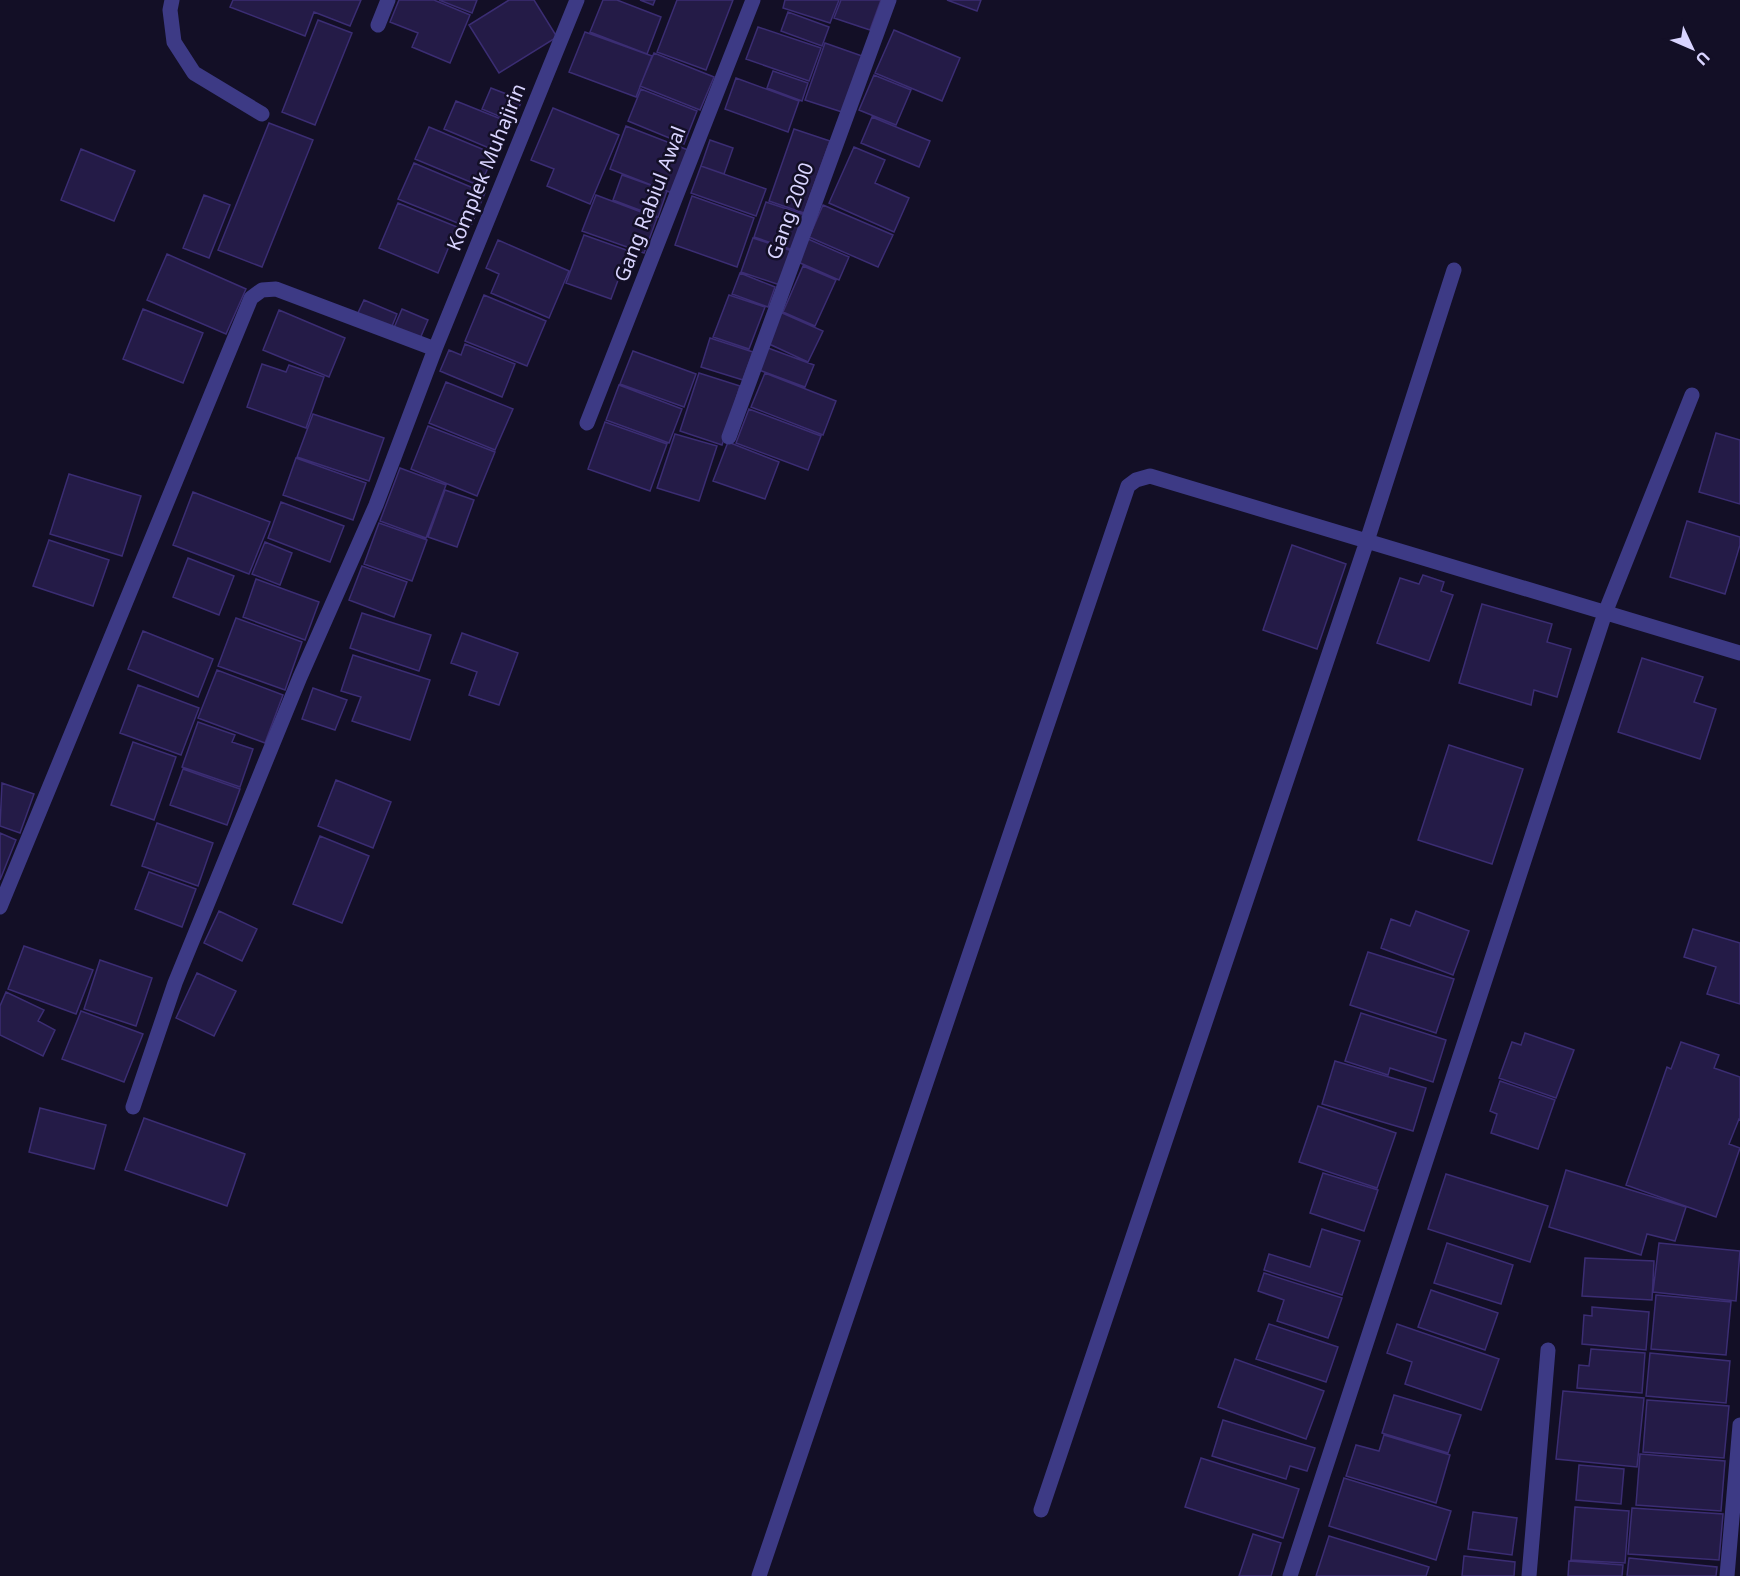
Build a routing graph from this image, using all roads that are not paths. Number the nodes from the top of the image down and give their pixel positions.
1 (172, 0) edge
2 (388, 0) edge
3 (577, 0) edge
4 (753, 0) edge
5 (890, 0) edge
6 (378, 25) dead end
7 (262, 114) dead end
8 (1454, 270) dead end
9 (435, 349) junction
10 (1692, 395) dead end
11 (587, 423) dead end
12 (729, 437) dead end
13 (1367, 542) junction
14 (1605, 613) junction
15 (1740, 653) edge
16 (0, 907) edge
17 (133, 1107) dead end
18 (1548, 1350) dead end
19 (1740, 1425) edge
20 (1041, 1510) dead end
21 (759, 1576) edge
22 (1290, 1576) edge
23 (1529, 1576) edge
24 (1727, 1576) edge

1 - 7 street
2 - 6 street
3 - 9 street, Komplek Muhajirin
4 - 11 street, Gang Rabiul Awal
5 - 12 street, Gang 2000
8 - 13 street
9 - 16 street
9 - 17 street, Komplek Muhajirin
10 - 14 street
13 - 14 street
13 - 20 street
13 - 21 street
14 - 15 street
14 - 22 street
18 - 23 street
19 - 24 street

